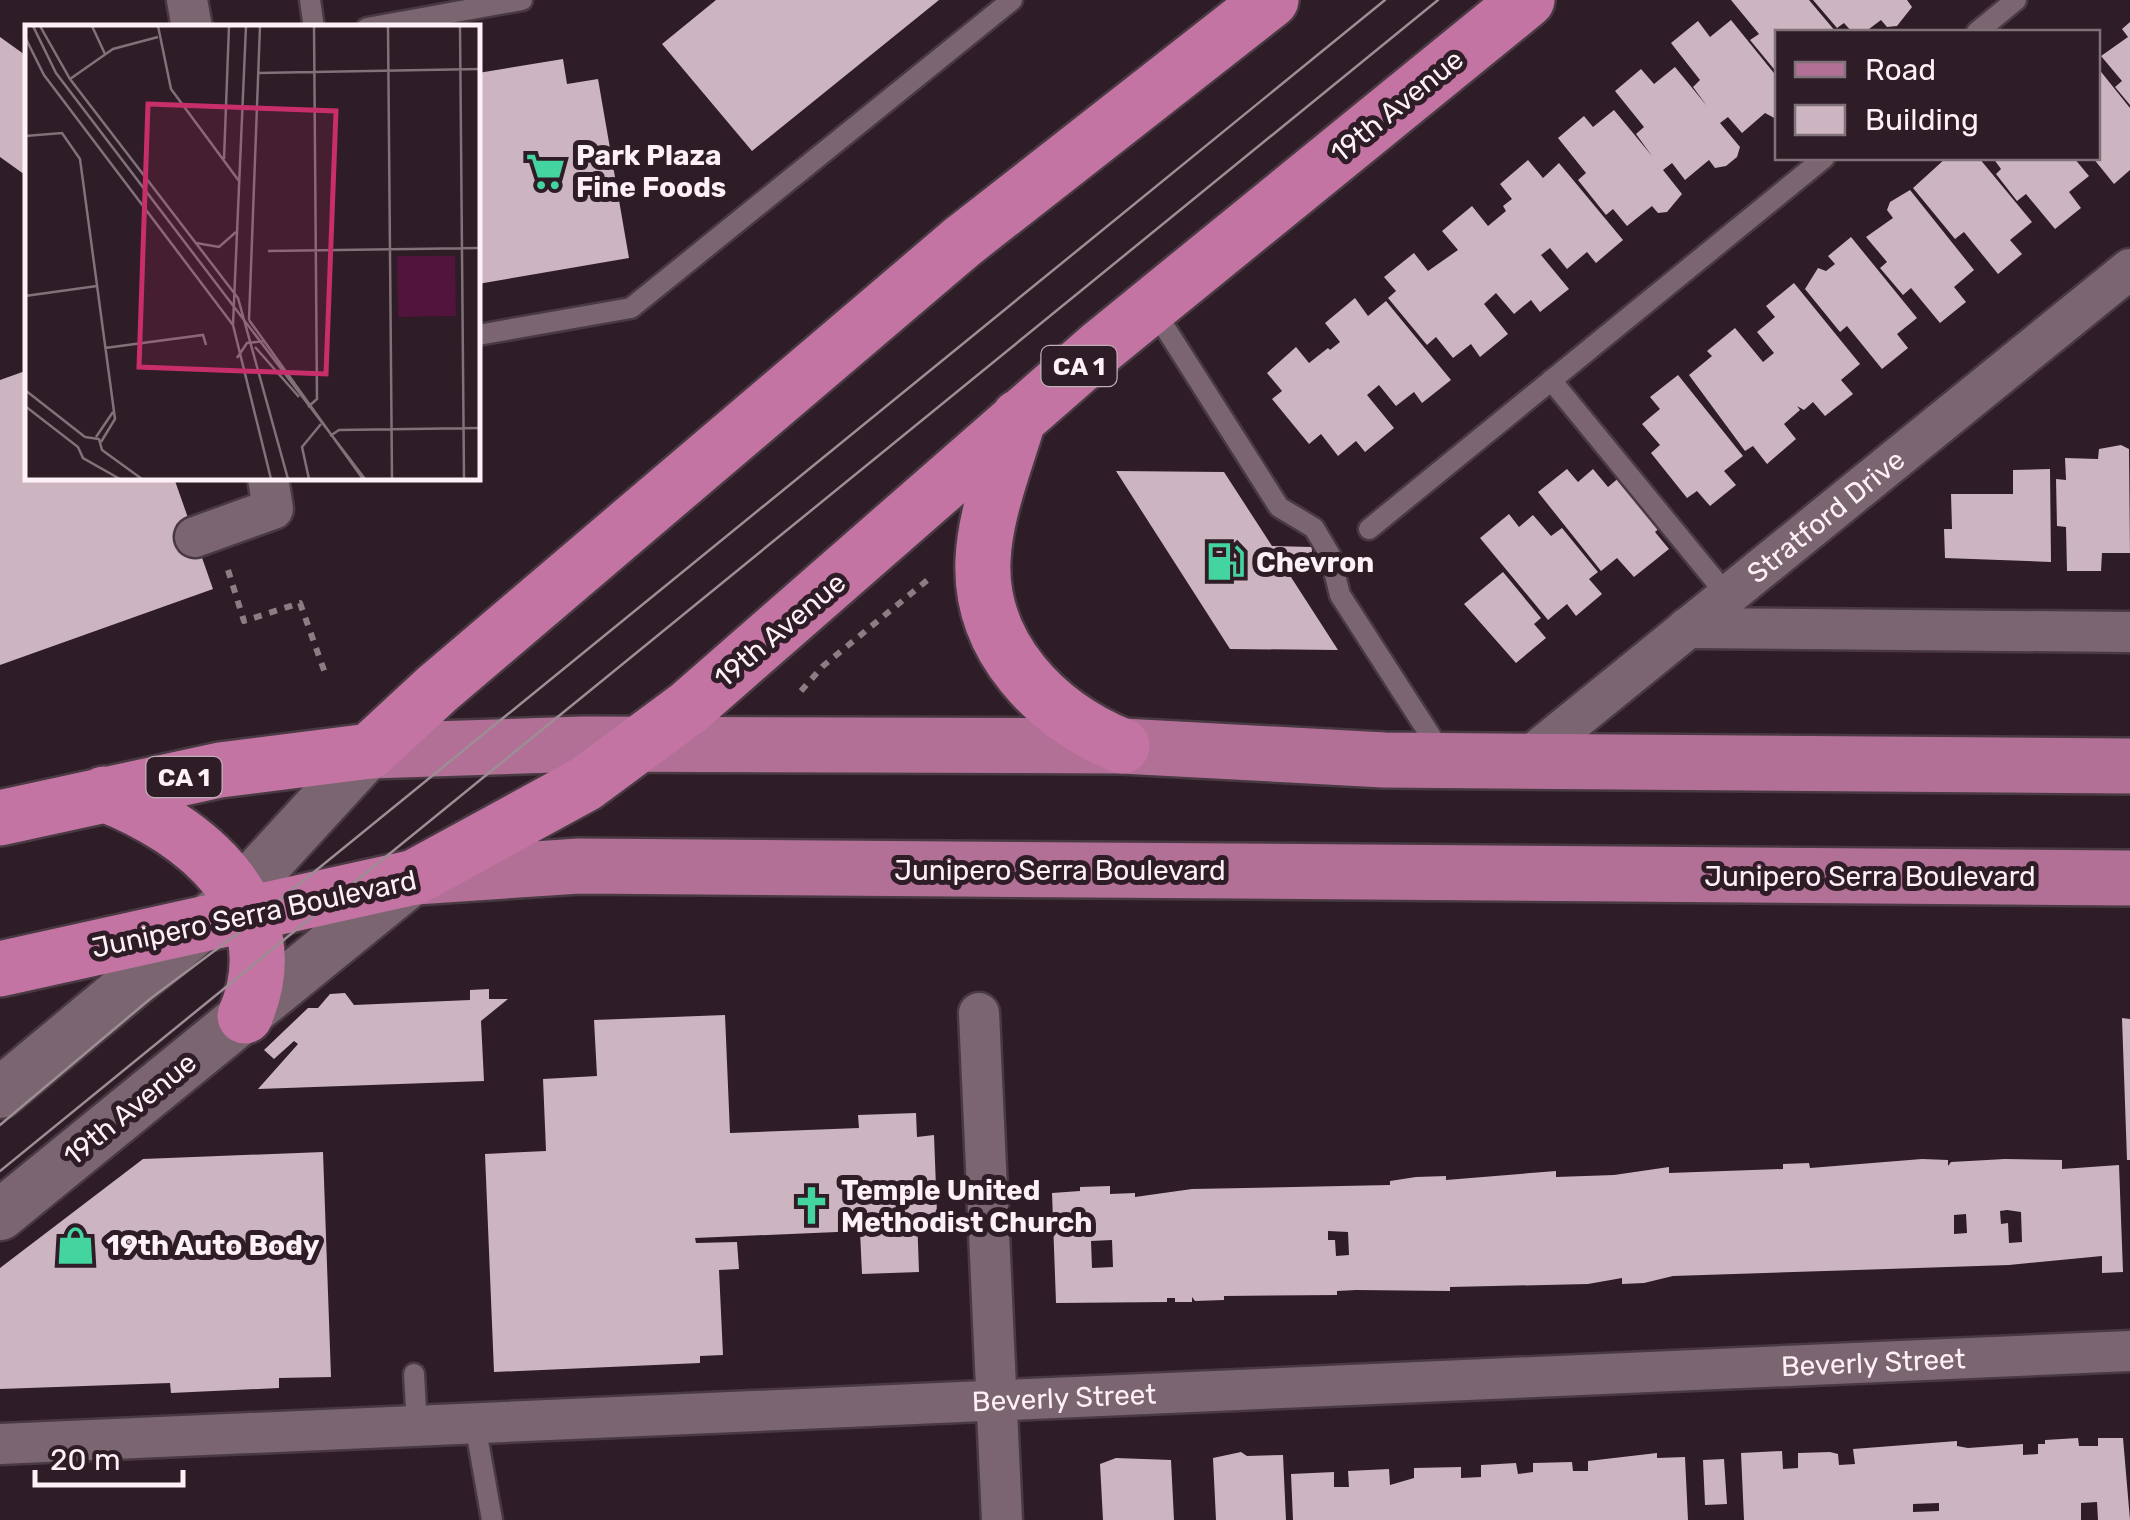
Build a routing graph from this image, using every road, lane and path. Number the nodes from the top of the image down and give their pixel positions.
1 (187, 0) edge
2 (310, 0) edge
3 (522, 0) edge
4 (1012, 0) edge
5 (1271, 0) edge
6 (1527, 0) edge
7 (2016, 0) edge
8 (191, 25) edge
9 (314, 25) edge
10 (383, 25) edge
11 (1978, 30) edge
12 (1822, 160) edge
13 (2130, 269) edge
14 (1151, 306) junction
15 (480, 335) edge
16 (1552, 380) junction
17 (1019, 417) junction
18 (268, 480) edge
19 (1369, 529) dead end
20 (210, 548) joint
21 (938, 572) dead end
22 (1728, 595) junction
23 (1687, 628) junction
24 (2130, 632) edge
25 (325, 673) dead end
26 (803, 690) dead end
27 (642, 744) junction
28 (1122, 746) junction
29 (370, 752) junction
30 (1447, 761) junction
31 (1523, 762) junction
32 (2130, 766) edge
33 (104, 794) junction
34 (0, 818) edge
35 (414, 877) junction
36 (2130, 878) edge
37 (228, 912) junction
38 (0, 969) edge
39 (979, 1013) dead end
40 (245, 1016) junction
41 (0, 1093) edge
42 (0, 1215) edge
43 (2130, 1351) edge
44 (414, 1374) dead end
45 (996, 1400) junction
46 (475, 1424) junction
47 (417, 1426) junction
48 (0, 1444) edge
49 (492, 1520) edge
50 (1002, 1520) edge

1 - 8 street
2 - 9 lane
3 - 10 lane
4 - 15 lane
5 - 29 highway
6 - 14 highway, 19th Avenue / CA 1
7 - 11 lane
12 - 16 lane
13 - 22 street, Stratford Drive
14 - 17 highway, 19th Avenue / CA 1
14 - 30 lane
16 - 19 lane
16 - 22 lane
17 - 27 highway, 19th Avenue / CA 1
17 - 28 highway
18 - 20 street
20 - 25 path
21 - 26 path
22 - 23 street, Stratford Drive
23 - 24 street
23 - 31 street, Stratford Drive
27 - 28 main road
27 - 29 main road
27 - 35 highway, 19th Avenue / CA 1
28 - 30 main road
29 - 33 highway, CA 1
29 - 37 street
30 - 31 main road
31 - 32 main road
33 - 34 highway, CA 1
33 - 37 highway
35 - 36 main road, Junipero Serra Boulevard
35 - 37 highway, Junipero Serra Boulevard / CA 1
35 - 40 street, 19th Avenue
37 - 38 highway, Junipero Serra Boulevard / CA 1
37 - 40 highway
37 - 41 street
39 - 45 street
40 - 42 street, 19th Avenue
43 - 45 street, Beverly Street
44 - 47 lane
45 - 46 street, Beverly Street
45 - 50 street
46 - 47 street, Beverly Street
46 - 49 lane
47 - 48 street, Beverly Street

